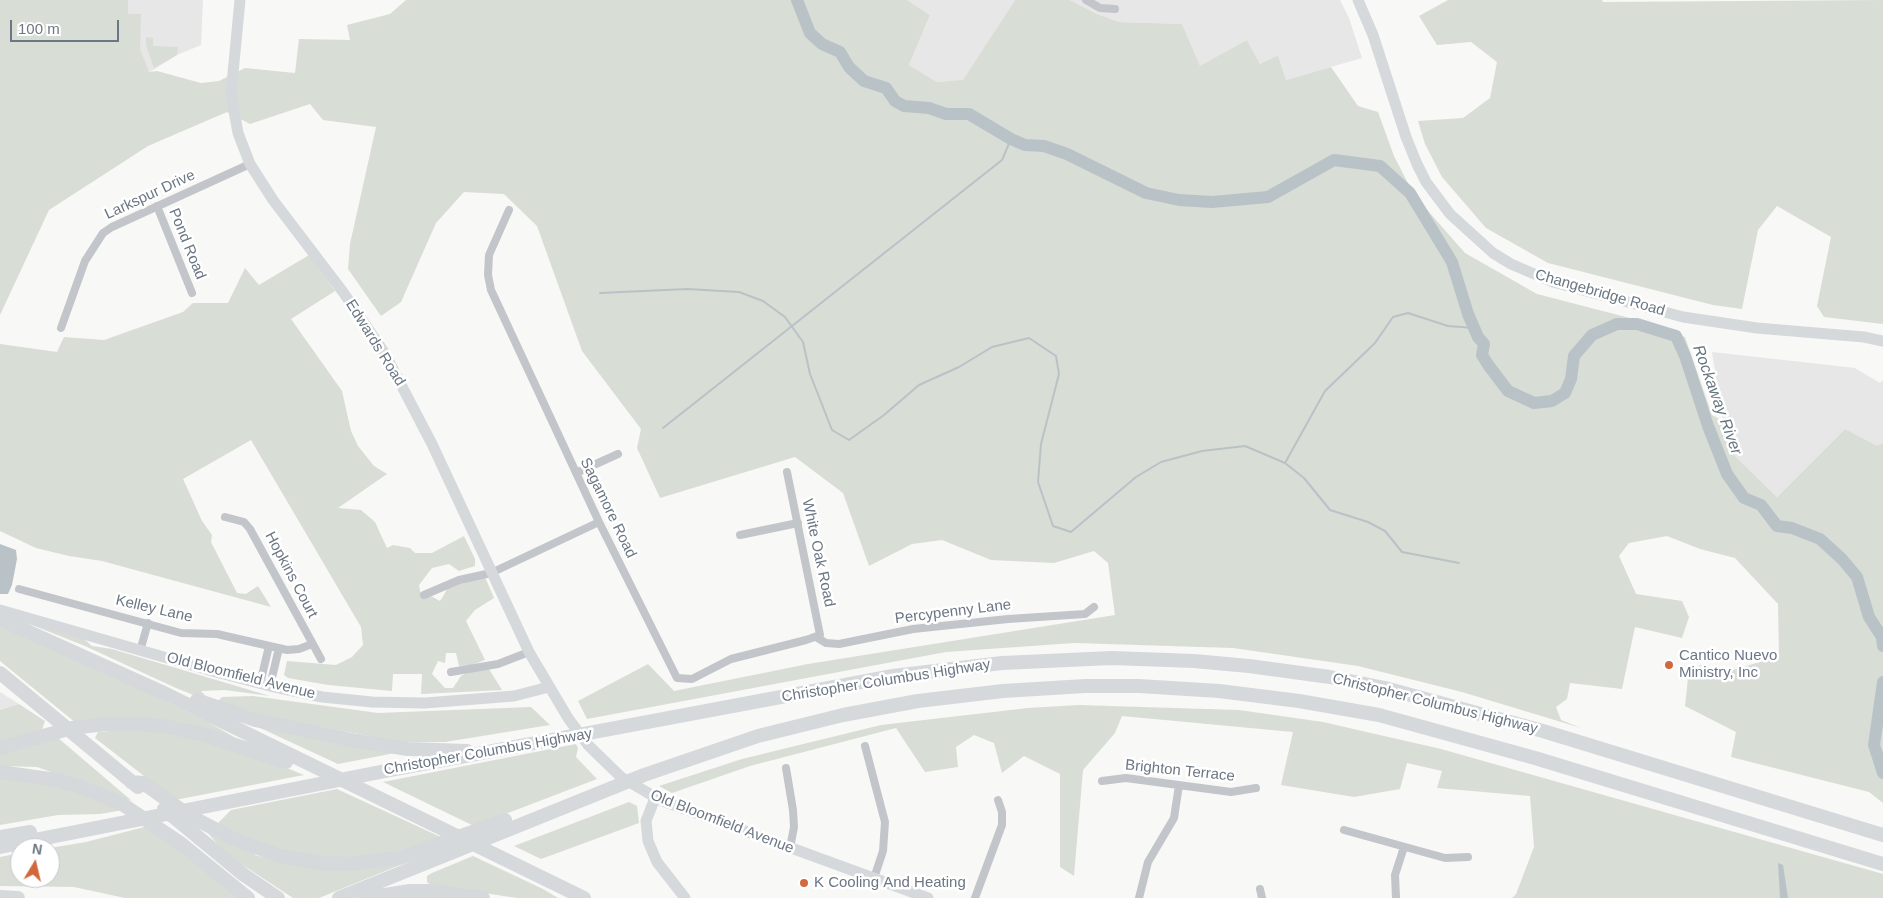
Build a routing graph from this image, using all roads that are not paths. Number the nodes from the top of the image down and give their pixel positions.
1 (240, 0) edge
2 (1086, 0) edge
3 (1358, 0) edge
4 (1115, 8) dead end
5 (250, 164) junction
6 (157, 206) junction
7 (509, 210) dead end
8 (192, 292) dead end
9 (61, 328) dead end
10 (1883, 341) edge
11 (618, 454) dead end
12 (786, 472) dead end
13 (576, 473) junction
14 (225, 517) dead end
15 (599, 522) junction
16 (798, 523) junction
17 (740, 535) dead end
18 (491, 573) junction
19 (19, 589) dead end
20 (424, 594) dead end
21 (1094, 607) dead end
22 (0, 610) edge
23 (0, 619) edge
24 (148, 623) junction
25 (816, 636) junction
26 (312, 644) junction
27 (270, 646) junction
28 (279, 648) junction
29 (140, 651) junction
30 (529, 652) junction
31 (321, 659) dead end
32 (451, 672) dead end
33 (0, 673) edge
34 (265, 685) junction
35 (549, 687) junction
36 (166, 694) junction
37 (865, 746) dead end
38 (0, 748) edge
39 (492, 752) junction
40 (317, 768) junction
41 (786, 768) dead end
42 (0, 772) edge
43 (1102, 781) dead end
44 (131, 782) junction
45 (1180, 786) junction
46 (1256, 788) dead end
47 (655, 798) junction
48 (998, 800) dead end
49 (495, 829) junction
50 (1344, 830) dead end
51 (57, 834) junction
52 (1883, 835) edge
53 (0, 837) edge
54 (0, 847) edge
55 (1404, 847) junction
56 (790, 848) junction
57 (1468, 857) dead end
58 (1883, 864) edge
59 (874, 878) junction
60 (1260, 889) dead end
61 (0, 897) edge
62 (18, 898) edge
63 (248, 898) edge
64 (278, 898) edge
65 (339, 898) edge
66 (366, 898) edge
67 (483, 898) edge
68 (584, 898) edge
69 (685, 898) edge
70 (928, 898) edge
71 (975, 898) edge
72 (1139, 898) edge
73 (1262, 898) edge
74 (1396, 898) edge

1 - 5 street, Edwards Road
2 - 4 street
3 - 10 street, Changebridge Road
5 - 6 street, Larkspur Drive
5 - 18 street, Edwards Road
6 - 8 street, Pond Road
6 - 9 street, Larkspur Drive
7 - 13 street, Sagamore Road
11 - 13 street
12 - 16 street, White Oak Road
13 - 15 street, Sagamore Road
14 - 26 street, Hopkins Court
15 - 18 street
15 - 25 street, Sagamore Road
16 - 17 street
16 - 25 street, White Oak Road
18 - 20 street
18 - 30 street, Edwards Road
19 - 24 street, Kelley Lane
21 - 25 street, Percypenny Lane
22 - 29 street, Old Bloomfield Avenue
23 - 36 highway
24 - 27 street, Kelley Lane
24 - 29 street
26 - 28 street, Kelley Lane
26 - 31 street, Hopkins Court
27 - 28 street, Kelley Lane
27 - 34 street
28 - 34 street
29 - 34 street, Old Bloomfield Avenue
30 - 32 street
30 - 35 street, Edwards Road
33 - 44 highway
34 - 35 street, Old Bloomfield Avenue
35 - 47 street, Old Bloomfield Avenue
36 - 39 highway
36 - 40 highway
37 - 59 street
38 - 40 highway
39 - 51 highway, Christopher Columbus Highway
39 - 52 highway, Christopher Columbus Highway
40 - 68 highway
41 - 56 street
42 - 63 highway
43 - 45 street, Brighton Terrace
44 - 49 highway
44 - 64 highway
45 - 46 street, Brighton Terrace
45 - 72 street
47 - 56 street, Old Bloomfield Avenue
47 - 69 street
48 - 71 street
49 - 58 highway, Christopher Columbus Highway
49 - 65 highway
50 - 55 street
51 - 53 highway
51 - 54 highway, Christopher Columbus Highway
55 - 57 street
55 - 74 street
56 - 59 street, Old Bloomfield Avenue
59 - 70 street, Old Bloomfield Avenue
60 - 73 street
61 - 62 highway
66 - 67 highway

